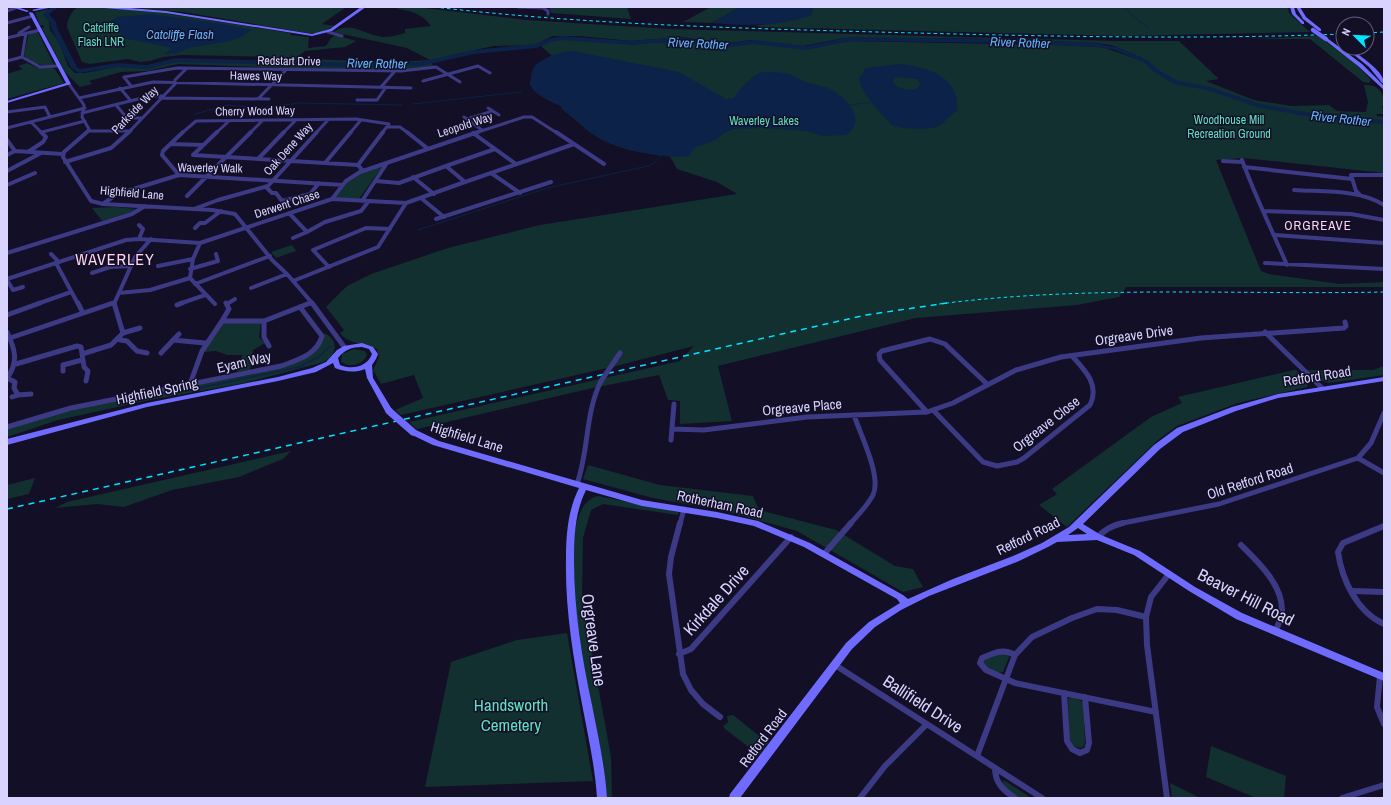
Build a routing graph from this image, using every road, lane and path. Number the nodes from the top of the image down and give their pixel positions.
1 (51, 7) edge
2 (104, 7) edge
3 (364, 7) edge
4 (518, 7) edge
5 (1292, 7) edge
6 (1298, 7) edge
7 (14, 8) edge
8 (544, 8) edge
9 (7, 11) edge
10 (31, 13) junction
11 (548, 14) dead end
12 (7, 23) edge
13 (29, 27) dead end
14 (40, 30) junction
15 (328, 32) junction
16 (26, 33) junction
17 (15, 36) junction
18 (342, 36) dead end
19 (7, 38) edge
20 (1335, 39) edge
21 (1358, 56) edge
22 (22, 57) junction
23 (7, 61) edge
24 (57, 66) junction
25 (187, 68) junction
26 (286, 70) junction
27 (395, 71) junction
28 (447, 74) junction
29 (490, 74) dead end
30 (423, 81) dead end
31 (175, 82) junction
32 (460, 82) dead end
33 (1384, 82) edge
34 (68, 84) junction
35 (272, 85) junction
36 (131, 86) junction
37 (381, 86) junction
38 (386, 87) junction
39 (120, 88) junction
40 (411, 88) dead end
41 (1384, 89) edge
42 (161, 97) junction
43 (79, 98) junction
44 (258, 99) junction
45 (268, 99) dead end
46 (357, 100) dead end
47 (131, 101) junction
48 (7, 102) edge
49 (116, 105) junction
50 (85, 108) junction
51 (488, 108) dead end
52 (493, 111) junction
53 (7, 112) edge
54 (82, 113) junction
55 (499, 115) dead end
56 (50, 117) junction
57 (142, 118) junction
58 (262, 120) junction
59 (296, 120) junction
60 (328, 120) junction
61 (361, 120) junction
62 (85, 121) junction
63 (229, 121) junction
64 (31, 122) junction
65 (388, 126) junction
66 (7, 128) edge
67 (482, 130) junction
68 (88, 131) junction
69 (131, 131) junction
70 (42, 132) junction
71 (473, 133) junction
72 (7, 140) edge
73 (171, 144) junction
74 (574, 144) junction
75 (203, 145) junction
76 (427, 148) junction
77 (495, 149) junction
78 (15, 151) junction
79 (28, 152) junction
80 (41, 153) junction
81 (63, 154) junction
82 (7, 155) edge
83 (226, 157) junction
84 (258, 159) junction
85 (291, 161) junction
86 (1223, 161) dead end
87 (65, 162) junction
88 (326, 163) junction
89 (387, 163) junction
90 (516, 164) junction
91 (604, 164) dead end
92 (358, 165) junction
93 (446, 166) junction
94 (1244, 167) junction
95 (7, 171) edge
96 (363, 171) junction
97 (34, 173) dead end
98 (491, 173) junction
99 (179, 175) junction
100 (1384, 175) edge
101 (206, 176) junction
102 (413, 177) junction
103 (1352, 179) junction
104 (274, 180) junction
105 (376, 181) junction
106 (466, 182) junction
107 (551, 182) dead end
108 (320, 183) junction
109 (7, 185) edge
110 (343, 185) junction
111 (266, 187) junction
112 (1294, 190) dead end
113 (520, 193) junction
114 (434, 194) junction
115 (1360, 195) junction
116 (187, 196) dead end
117 (421, 198) junction
118 (332, 199) junction
119 (362, 201) junction
120 (368, 202) junction
121 (406, 203) junction
122 (103, 204) junction
123 (1384, 205) edge
124 (145, 206) junction
125 (194, 209) junction
126 (221, 211) junction
127 (1264, 211) junction
128 (290, 213) junction
129 (444, 217) junction
130 (436, 219) dead end
131 (1384, 220) edge
132 (139, 225) dead end
133 (194, 228) dead end
134 (247, 228) junction
135 (390, 229) junction
136 (307, 232) junction
137 (1275, 235) junction
138 (139, 238) junction
139 (293, 238) dead end
140 (150, 240) junction
141 (200, 243) junction
142 (1384, 243) edge
143 (7, 253) edge
144 (51, 254) dead end
145 (216, 254) dead end
146 (270, 256) junction
147 (193, 259) junction
148 (56, 263) junction
149 (1266, 264) dead end
150 (1287, 265) junction
151 (130, 266) junction
152 (158, 266) dead end
153 (329, 267) junction
154 (1384, 268) edge
155 (190, 269) junction
156 (92, 274) dead end
157 (287, 274) junction
158 (190, 278) junction
159 (7, 279) edge
160 (293, 281) junction
161 (195, 284) junction
162 (23, 287) dead end
163 (250, 288) dead end
164 (71, 292) junction
165 (119, 293) junction
166 (205, 295) junction
167 (235, 299) dead end
168 (114, 303) junction
169 (311, 303) junction
170 (215, 304) dead end
171 (177, 305) dead end
172 (300, 307) junction
173 (83, 313) junction
174 (7, 315) edge
175 (264, 320) junction
176 (222, 321) junction
177 (1345, 322) dead end
178 (140, 328) dead end
179 (7, 332) edge
180 (1265, 332) junction
181 (123, 333) junction
182 (179, 334) dead end
183 (10, 338) junction
184 (120, 340) junction
185 (173, 340) junction
186 (206, 343) junction
187 (269, 346) dead end
188 (345, 348) junction
189 (147, 353) dead end
190 (160, 353) dead end
191 (620, 353) dead end
192 (1072, 356) junction
193 (82, 357) junction
194 (335, 358) junction
195 (16, 364) junction
196 (368, 364) junction
197 (341, 368) junction
198 (353, 369) junction
199 (314, 370) junction
200 (63, 371) dead end
201 (369, 375) junction
202 (7, 378) edge
203 (1384, 379) edge
204 (86, 381) dead end
205 (190, 384) junction
206 (987, 384) junction
207 (1322, 388) junction
208 (31, 394) dead end
209 (18, 395) junction
210 (12, 397) dead end
211 (674, 404) dead end
212 (930, 411) junction
213 (1384, 414) edge
214 (854, 416) junction
215 (7, 427) edge
216 (672, 429) junction
217 (671, 440) dead end
218 (7, 442) edge
219 (1358, 458) junction
220 (1384, 473) edge
221 (580, 485) junction
222 (684, 509) junction
223 (1384, 526) edge
224 (1075, 527) junction
225 (791, 537) junction
226 (1095, 537) junction
227 (1057, 539) junction
228 (1242, 544) dead end
229 (824, 554) junction
230 (1169, 574) junction
231 (1352, 591) junction
232 (1384, 592) edge
233 (906, 603) junction
234 (1146, 617) junction
235 (1384, 624) edge
236 (1276, 632) junction
237 (679, 654) junction
238 (1015, 655) junction
239 (836, 665) junction
240 (1382, 676) edge
241 (1005, 679) junction
242 (1064, 693) junction
243 (1085, 698) junction
244 (1156, 712) junction
245 (720, 718) dead end
246 (926, 724) junction
247 (1384, 724) edge
248 (977, 756) junction
249 (995, 768) junction
250 (1384, 785) edge
251 (602, 798) edge
252 (734, 798) edge
253 (860, 798) edge
254 (1015, 798) edge
255 (1042, 798) edge
256 (1167, 798) edge
257 (1342, 798) edge

1 - 10 main road
2 - 15 main road
3 - 15 main road
4 - 8 street
5 - 41 main road, bridge
6 - 20 main road
7 - 9 street
7 - 10 main road
8 - 11 street
10 - 12 street
10 - 14 main road
13 - 17 street
14 - 16 street
14 - 24 main road
15 - 18 street
16 - 17 street
16 - 22 street
17 - 19 street
21 - 33 main road
22 - 23 street
22 - 24 street
24 - 34 main road
25 - 26 street, Redstart Drive
25 - 31 street, Parkside Way
25 - 36 street, Redstart Drive
26 - 27 street, Redstart Drive
26 - 35 street
27 - 28 street, Redstart Drive
27 - 37 street
28 - 29 street
28 - 30 street
28 - 32 street, Redstart Drive
31 - 35 street, Hawes Way
31 - 36 street, Hawes Way
31 - 42 street, Parkside Way
34 - 43 street
34 - 48 main road
35 - 37 street, Hawes Way
35 - 44 street
36 - 39 street, Hawes Way
37 - 38 street, Hawes Way
38 - 40 street, Hawes Way
38 - 46 street
39 - 43 street, Hawes Way
39 - 47 street
42 - 44 street
42 - 47 street
42 - 57 street, Parkside Way
43 - 50 street
44 - 45 street
47 - 49 street
49 - 54 street
49 - 57 street
50 - 54 street
50 - 56 street
51 - 52 street
52 - 55 street
52 - 67 street
53 - 56 street
54 - 62 street
56 - 64 street
57 - 69 street, Parkside Way
58 - 59 street, Cherry Wood Way
58 - 63 street, Cherry Wood Way
58 - 83 street
59 - 60 street, Cherry Wood Way
59 - 84 street
60 - 61 street, Cherry Wood Way
60 - 85 street, Oak Dene Way
61 - 65 street, Cherry Wood Way
61 - 88 street
62 - 68 street
62 - 70 street
63 - 73 street, Cherry Wood Way
63 - 75 street
64 - 66 street
64 - 70 street
65 - 76 street, Cherry Wood Way
65 - 92 street
67 - 71 street, Leopold Way
67 - 74 street, Leopold Way
68 - 69 street
68 - 81 street
69 - 87 street, Parkside Way
70 - 79 street
71 - 76 street, Leopold Way
71 - 77 street
72 - 78 street
73 - 75 street
73 - 99 street, Cherry Wood Way
74 - 90 street, Derwent Chase
74 - 91 street, Leopold Way
75 - 83 street
76 - 89 street, Leopold Way
77 - 90 street
77 - 93 street
78 - 79 street
78 - 82 street
79 - 80 street
80 - 81 street
80 - 95 street
81 - 87 street, Highfield Lane
83 - 84 street
83 - 101 street
84 - 85 street
85 - 88 street
85 - 104 street, Oak Dene Way
86 - 94 street
87 - 122 street, Highfield Lane
88 - 92 street
89 - 96 street, Leopold Way
89 - 105 street
90 - 98 street, Derwent Chase
92 - 96 street
93 - 102 street
93 - 106 street
94 - 103 street
94 - 127 street
96 - 110 street, Leopold Way
97 - 109 street
98 - 106 street, Derwent Chase
98 - 113 street
99 - 101 street, Waverley Walk
99 - 122 street, Waverley Walk
100 - 103 street
101 - 104 street, Waverley Walk
101 - 116 street
102 - 105 street
102 - 114 street
103 - 115 street
104 - 108 street, Waverley Walk
104 - 111 street, Oak Dene Way
105 - 119 street
106 - 114 street, Derwent Chase
107 - 113 street
108 - 110 street, Waverley Walk
108 - 111 street
110 - 118 street, Leopold Way
111 - 125 street, Oak Dene Way
112 - 115 street
113 - 129 street
114 - 117 street, Derwent Chase
115 - 123 street
117 - 121 street, Derwent Chase
117 - 129 street
118 - 119 street, Derwent Chase
118 - 128 street, Derwent Chase
119 - 120 street, Derwent Chase
120 - 121 street, Derwent Chase
120 - 136 street
121 - 135 street
122 - 124 street, Highfield Lane
124 - 125 street, Highfield Lane
124 - 143 street
125 - 126 street, Highfield Lane
126 - 133 street
126 - 134 street, Highfield Lane
127 - 131 street
127 - 137 street
128 - 134 street, Derwent Chase
128 - 136 street
129 - 130 street
132 - 138 street
134 - 141 street, Derwent Chase
134 - 146 street, Highfield Lane
135 - 153 street
135 - 153 street
136 - 139 street
137 - 142 street
137 - 150 street
138 - 140 street
138 - 148 street
140 - 141 street
140 - 151 street
141 - 147 street
144 - 148 street
145 - 155 street
146 - 157 street, Highfield Lane
146 - 161 street
147 - 152 street
147 - 155 street
148 - 159 street
148 - 164 street
149 - 150 street
150 - 154 street
151 - 156 street
151 - 165 street
153 - 160 street
155 - 158 street
157 - 160 street, Highfield Lane
157 - 163 street
158 - 161 street
158 - 165 street
159 - 162 street
160 - 169 street, Highfield Lane
161 - 166 street
164 - 173 street
164 - 174 street
165 - 168 street
166 - 170 street
166 - 171 street
167 - 176 street
168 - 173 street
168 - 181 street
169 - 172 street
169 - 188 street, Highfield Lane
172 - 175 street
172 - 205 street, Eyam Way
173 - 183 street
175 - 176 street
175 - 187 street
176 - 186 street
177 - 180 street, Orgreave Drive
178 - 181 street
179 - 183 street
180 - 192 street, Orgreave Drive
180 - 207 street
181 - 184 street
182 - 185 street
183 - 195 street
184 - 189 street
184 - 193 street
185 - 186 street
185 - 190 street
186 - 205 street
188 - 194 main road
188 - 196 main road, Highfield Lane
191 - 221 street, Orgreave Lane, bridge
192 - 206 street, Orgreave Drive
192 - 212 street, Orgreave Close
193 - 195 street
193 - 200 street
193 - 204 street
194 - 197 main road
194 - 199 main road
195 - 202 street
196 - 198 main road
196 - 201 main road, Highfield Lane
197 - 198 main road
197 - 199 main road
198 - 201 main road
199 - 218 main road, Highfield Spring
201 - 221 main road, Highfield Lane, bridge
202 - 209 street
203 - 207 main road, Retford Road
205 - 215 street, Eyam Way
206 - 212 street, Orgreave Drive
206 - 212 street, Orgreave Close
207 - 224 main road, Retford Road
208 - 209 street
209 - 210 street
211 - 216 street
212 - 214 street, Orgreave Place
213 - 219 street, Old Retford Road
214 - 216 street, Orgreave Place
214 - 229 street
216 - 217 street
219 - 220 street
219 - 226 street, Old Retford Road
221 - 222 main road, Rotherham Road
221 - 251 main road, Orgreave Lane
222 - 225 main road, Rotherham Road
222 - 237 street
223 - 231 street
224 - 226 main road, Beaver Hill Road
224 - 227 main road, Retford Road
225 - 229 main road, Rotherham Road
225 - 237 street, Kirkdale Drive
226 - 227 main road, Beaver Hill Road
226 - 230 main road, Beaver Hill Road
227 - 233 main road, Retford Road
228 - 236 street
229 - 233 main road, Rotherham Road
230 - 234 street
230 - 236 main road, Beaver Hill Road
231 - 232 street
231 - 235 street
233 - 239 main road, Retford Road
234 - 238 street
234 - 244 street
236 - 240 main road, Beaver Hill Road
237 - 245 street, Kirkdale Drive
238 - 241 street
238 - 241 street
239 - 246 street, Ballifield Drive
239 - 252 main road, Retford Road
240 - 247 street
241 - 242 street
241 - 248 street
242 - 243 street
242 - 243 street
243 - 244 street
244 - 256 street
246 - 248 street, Ballifield Drive
246 - 253 street
248 - 249 street, Ballifield Drive
249 - 254 street
249 - 255 street, Ballifield Drive
250 - 257 street

